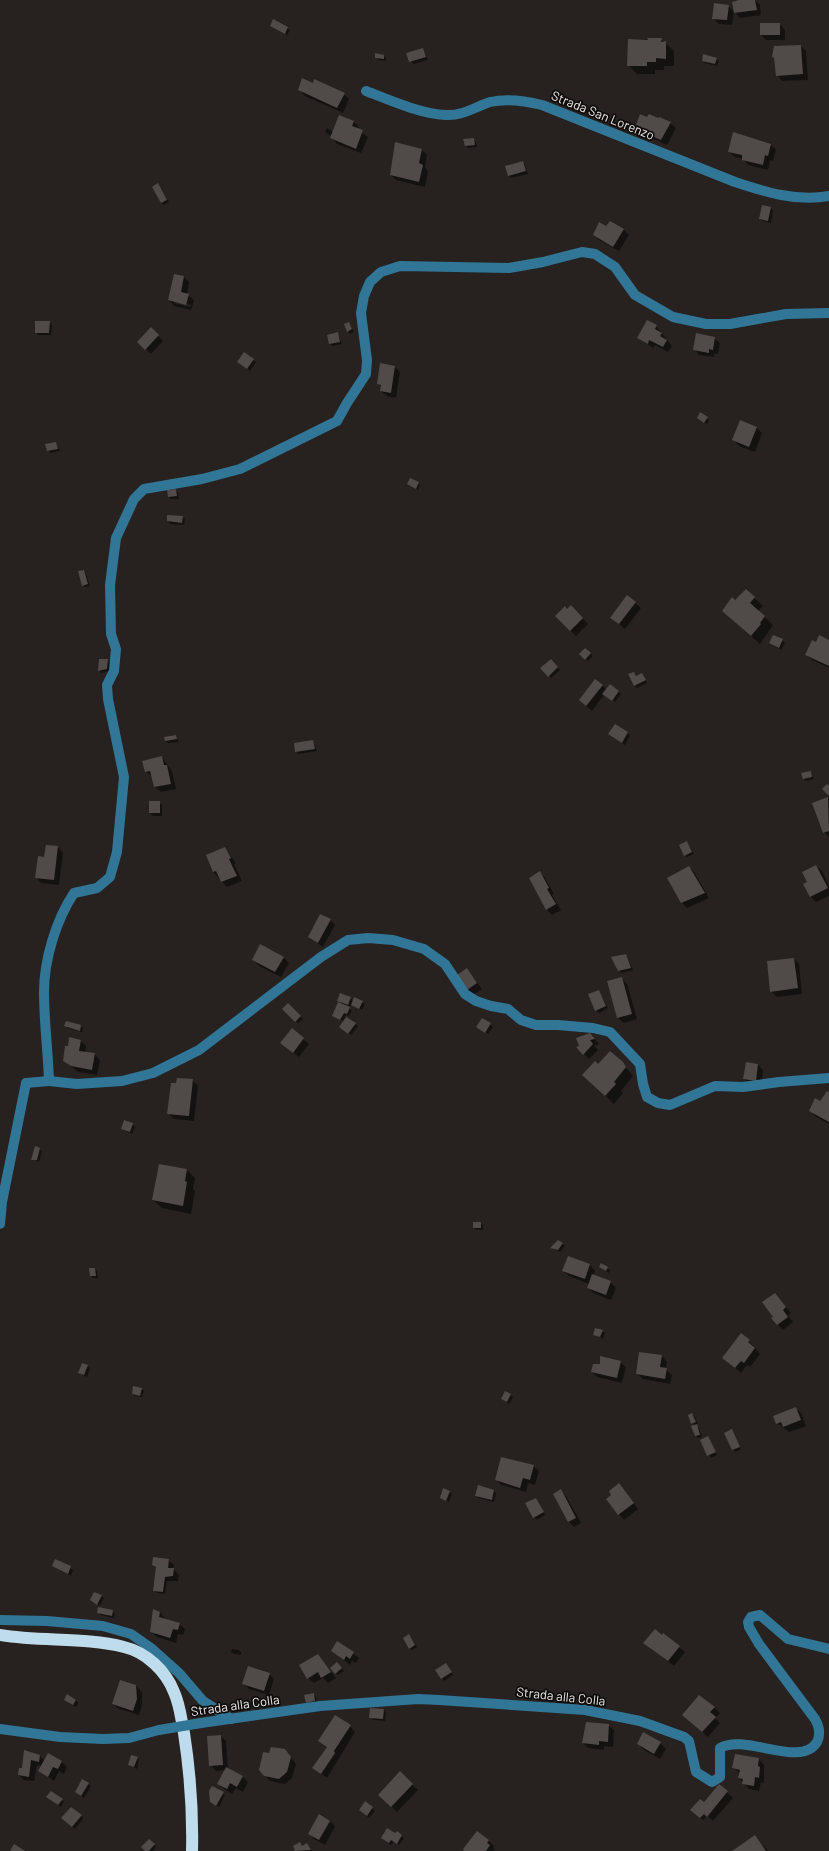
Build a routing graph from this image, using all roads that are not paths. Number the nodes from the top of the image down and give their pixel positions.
1 (366, 90) dead end
2 (829, 196) edge
3 (829, 313) edge
4 (829, 1078) edge
5 (49, 1081) junction
6 (0, 1224) edge
7 (0, 1620) edge
8 (0, 1635) edge
9 (829, 1649) edge
10 (231, 1719) junction
11 (0, 1729) edge
12 (192, 1851) edge

1 - 2 street, Strada San Lorenzo
3 - 5 street
4 - 5 street
5 - 6 street
7 - 10 street
8 - 12 highway
9 - 10 street, Strada alla Colla
10 - 11 street, Strada alla Colla, bridge

